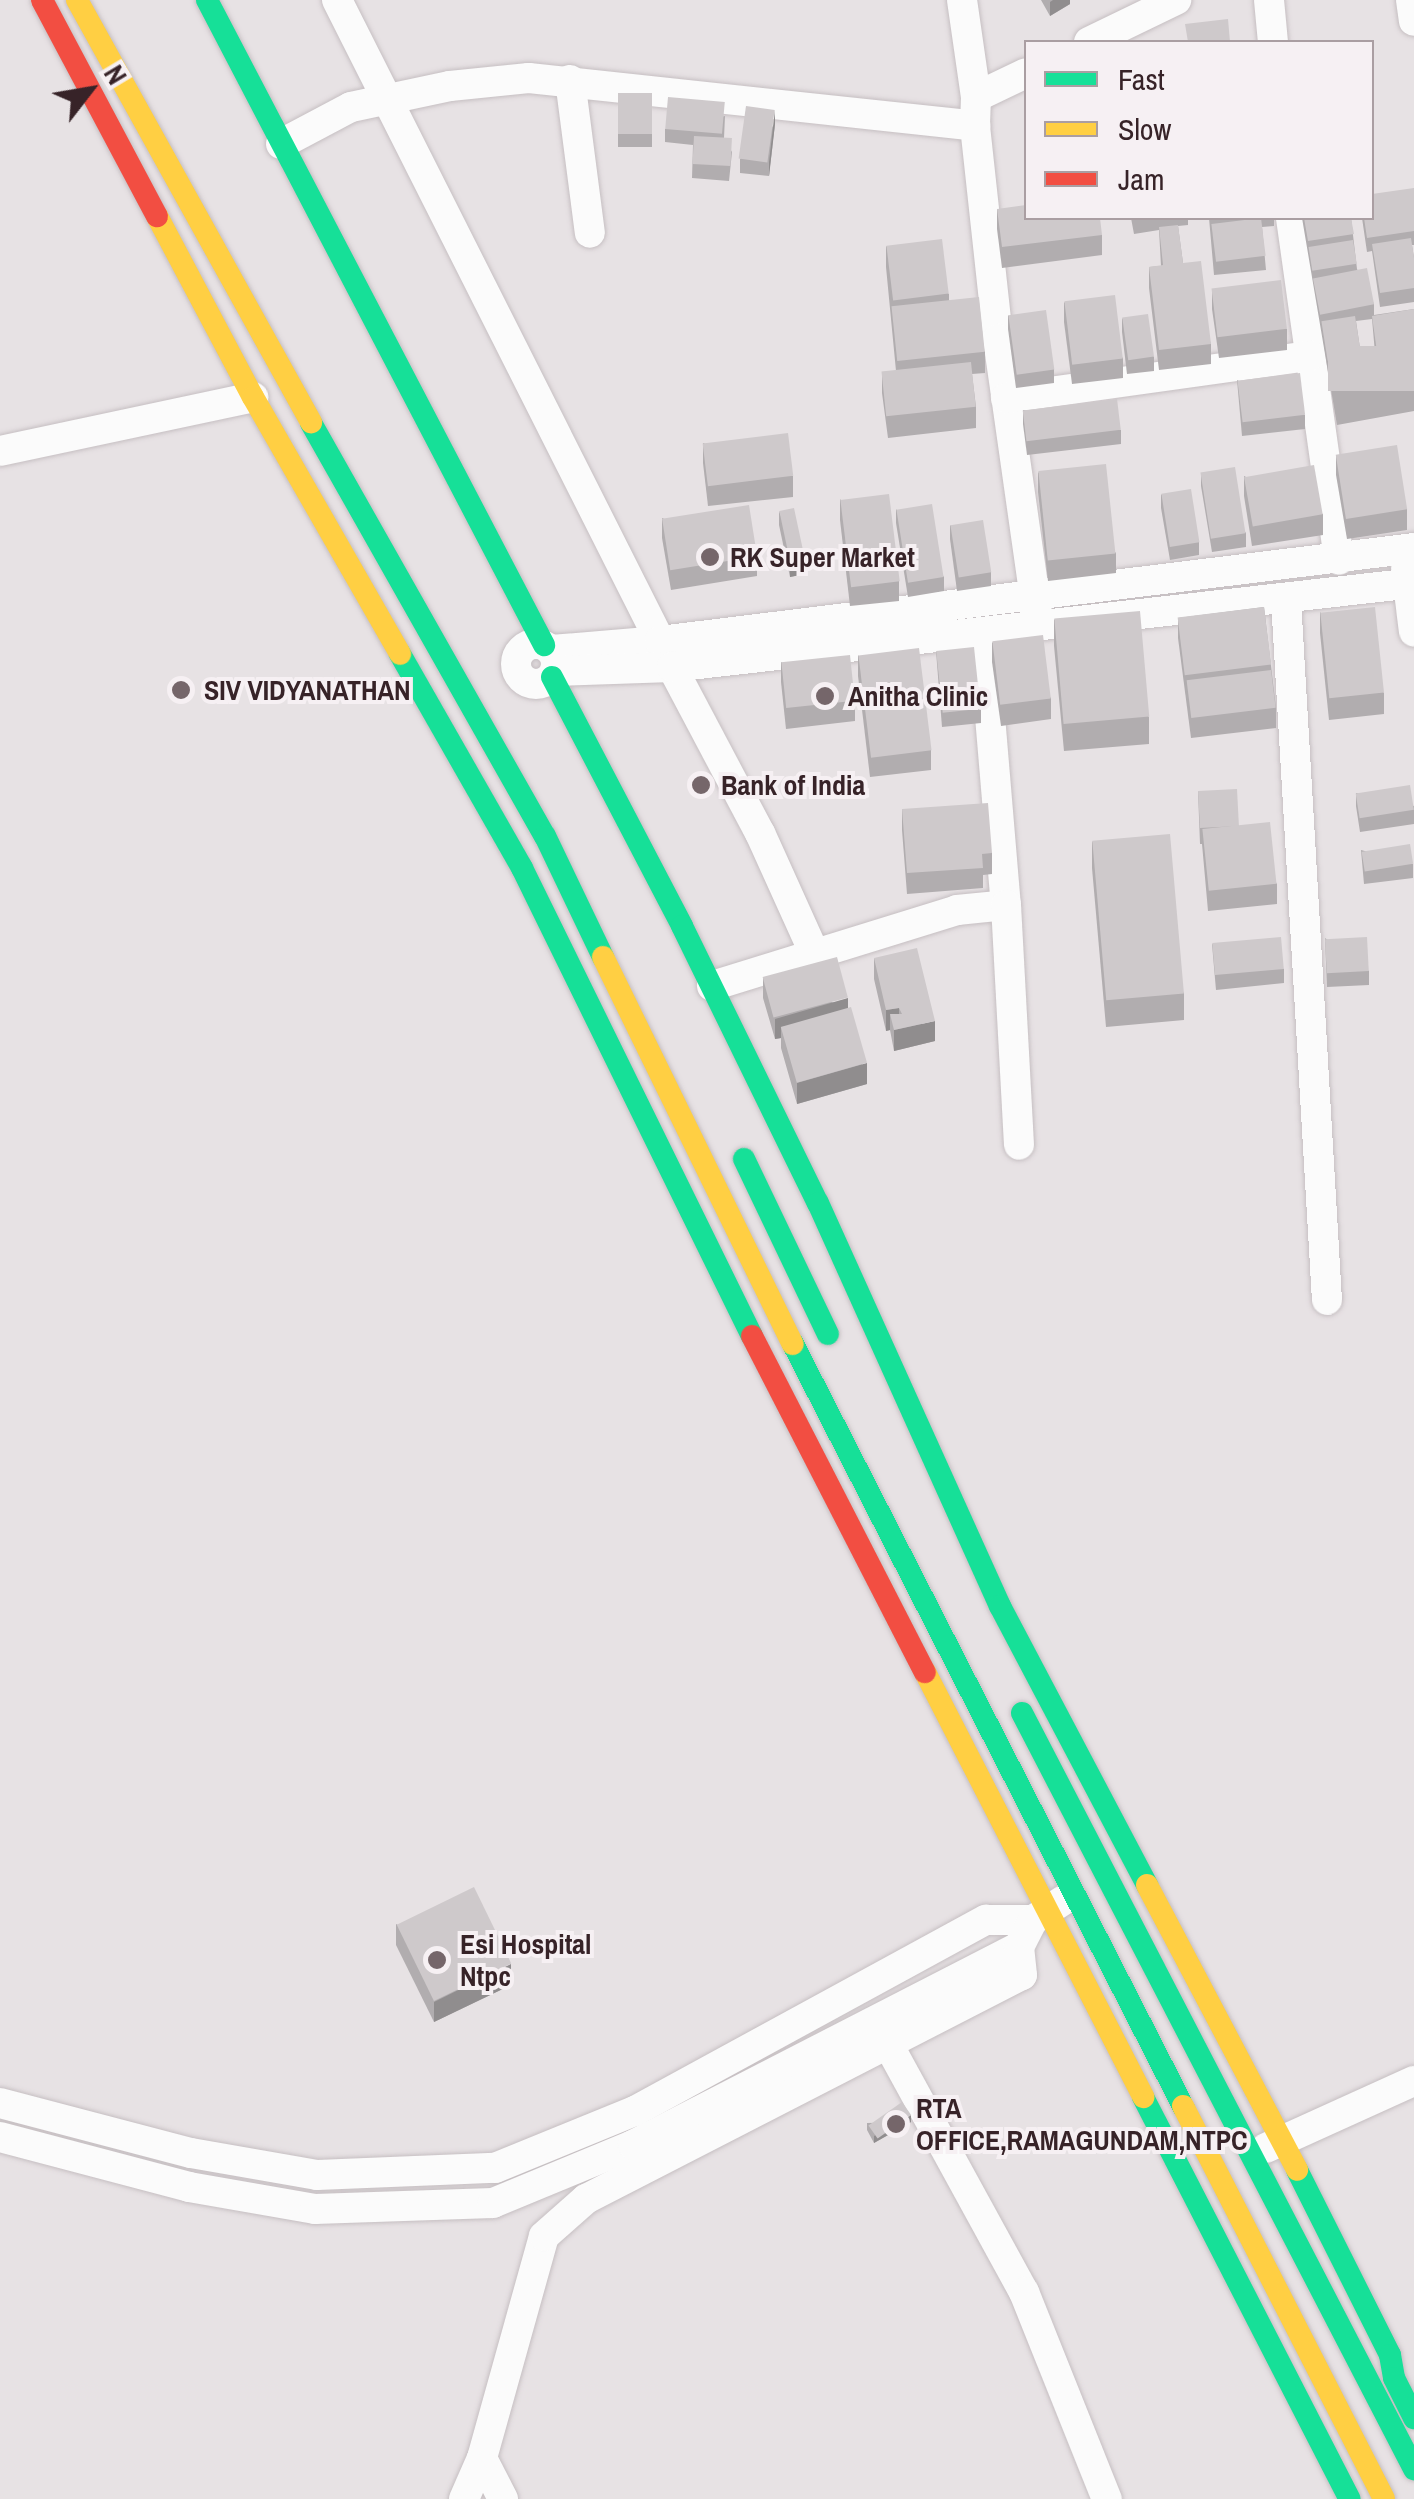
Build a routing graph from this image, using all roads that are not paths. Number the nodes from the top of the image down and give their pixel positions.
1 (42, 0) edge
2 (77, 0) edge
3 (207, 0) edge
4 (338, 0) edge
5 (962, 0) edge
6 (1176, 0) edge
7 (1269, 0) edge
8 (1411, 0) edge
9 (1414, 21) edge
10 (1093, 40) edge
11 (1274, 40) edge
12 (1024, 75) edge
13 (570, 80) junction
14 (383, 98) junction
15 (976, 111) junction
16 (281, 144) junction
17 (1292, 220) edge
18 (590, 233) dead end
19 (1310, 356) junction
20 (253, 396) junction
21 (1006, 398) junction
22 (0, 451) edge
23 (1409, 549) edge
24 (1339, 560) junction
25 (1411, 584) edge
26 (1036, 596) junction
27 (1286, 600) junction
28 (1037, 626) junction
29 (984, 632) junction
30 (1414, 632) edge
31 (666, 654) junction
32 (550, 661) junction
33 (460, 688) junction
34 (433, 707) junction
35 (1006, 904) junction
36 (815, 955) junction
37 (712, 986) junction
38 (730, 1132) dead end
39 (1019, 1145) dead end
40 (1327, 1300) dead end
41 (839, 1358) dead end
42 (1007, 1684) dead end
43 (1085, 1767) junction
44 (1057, 1781) junction
45 (1136, 1862) junction
46 (1108, 1878) junction
47 (1050, 1909) junction
48 (1019, 1947) junction
49 (888, 2044) junction
50 (1414, 2081) edge
51 (8, 2105) edge
52 (7, 2139) edge
53 (1282, 2140) junction
54 (1251, 2155) junction
55 (1402, 2351) edge
56 (1362, 2368) junction
57 (1333, 2400) junction
58 (1305, 2412) junction
59 (1414, 2419) edge
60 (482, 2458) junction
61 (1414, 2469) edge
62 (464, 2499) edge
63 (503, 2499) edge
64 (1107, 2499) edge
65 (1350, 2499) edge
66 (1384, 2499) edge

1 - 20 main road
2 - 33 main road
3 - 16 main road
4 - 14 street
5 - 15 street
6 - 10 street
7 - 11 street
8 - 9 street
12 - 15 street
13 - 14 street
13 - 15 street
13 - 18 street
14 - 16 street
14 - 31 street
15 - 21 street
16 - 32 main road
17 - 19 street
19 - 21 street
19 - 24 street
20 - 22 street
20 - 34 main road
21 - 26 street
23 - 24 street
23 - 25 street
24 - 26 street
25 - 27 street
25 - 30 street
26 - 28 street
26 - 31 street
27 - 28 street
27 - 40 street
28 - 29 street
29 - 31 street
29 - 35 street
31 - 32 street
31 - 36 street
32 - 33 street
32 - 37 main road
33 - 34 street
33 - 47 main road
34 - 47 main road
35 - 36 street
35 - 39 street
36 - 37 street
37 - 43 main road
38 - 41 main road
42 - 44 main road
43 - 44 main road
43 - 45 main road
44 - 46 main road
45 - 46 street
45 - 53 main road
46 - 47 street
46 - 54 main road
47 - 48 street
47 - 51 street
47 - 57 main road
47 - 58 main road
48 - 49 street
48 - 52 street
49 - 60 street
49 - 64 street
50 - 53 street
53 - 54 street
53 - 55 main road
54 - 56 main road
55 - 56 street
55 - 59 main road
56 - 61 main road
57 - 58 main road
57 - 66 main road
58 - 65 main road
60 - 62 street
60 - 63 street

